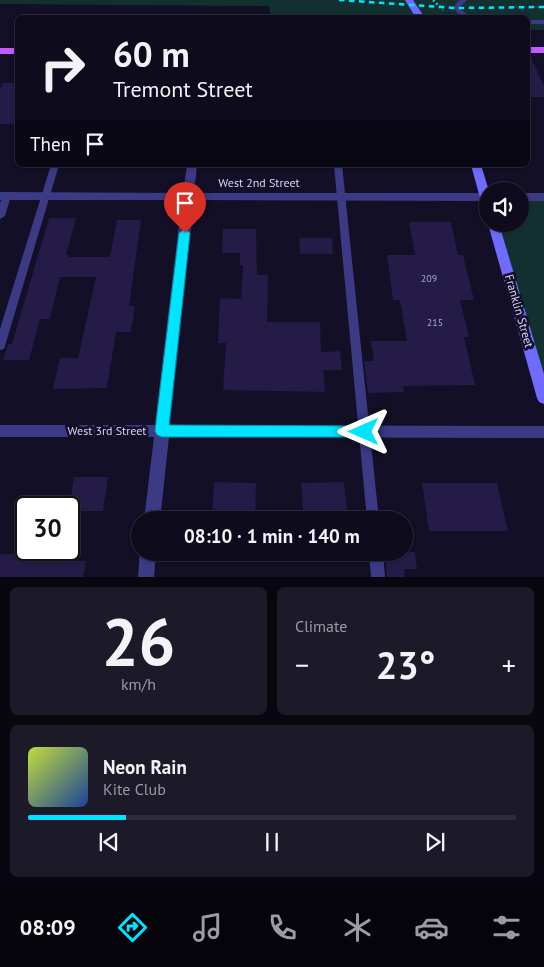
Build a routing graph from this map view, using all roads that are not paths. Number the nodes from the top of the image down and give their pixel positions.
1 (409, 0) edge
2 (464, 0) edge
3 (419, 15) edge
4 (464, 15) edge
5 (530, 22) edge
6 (544, 22) edge
7 (530, 50) edge
8 (544, 50) edge
9 (0, 51) edge
10 (15, 51) edge
11 (54, 167) edge
12 (192, 167) edge
13 (338, 167) edge
14 (477, 167) edge
15 (481, 182) edge
16 (3, 196) edge
17 (45, 196) junction
18 (189, 196) junction
19 (342, 197) junction
20 (529, 197) edge
21 (544, 197) edge
22 (479, 200) edge
23 (0, 216) edge
24 (495, 232) edge
25 (0, 346) edge
26 (544, 398) edge
27 (0, 431) edge
28 (162, 431) junction
29 (364, 432) junction
30 (544, 432) edge
31 (153, 511) edge
32 (371, 511) edge
33 (147, 561) edge
34 (377, 561) edge
35 (146, 577) edge
36 (378, 577) edge

1 - 3 street
2 - 4 lane
5 - 6 lane
7 - 8 main road
9 - 10 main road
11 - 17 lane
12 - 18 street
13 - 19 lane
14 - 15 street
16 - 17 street, West 2nd Street
16 - 23 lane
17 - 18 street, West 2nd Street
17 - 25 lane
18 - 19 street, West 2nd Street
18 - 28 street
19 - 22 street, West 2nd Street
19 - 29 lane
20 - 21 street
24 - 26 street, Franklin Street
27 - 28 street, West 3rd Street
28 - 29 street, West 3rd Street
28 - 31 street
29 - 30 street, West 3rd Street
29 - 32 lane
33 - 35 street
34 - 36 lane

